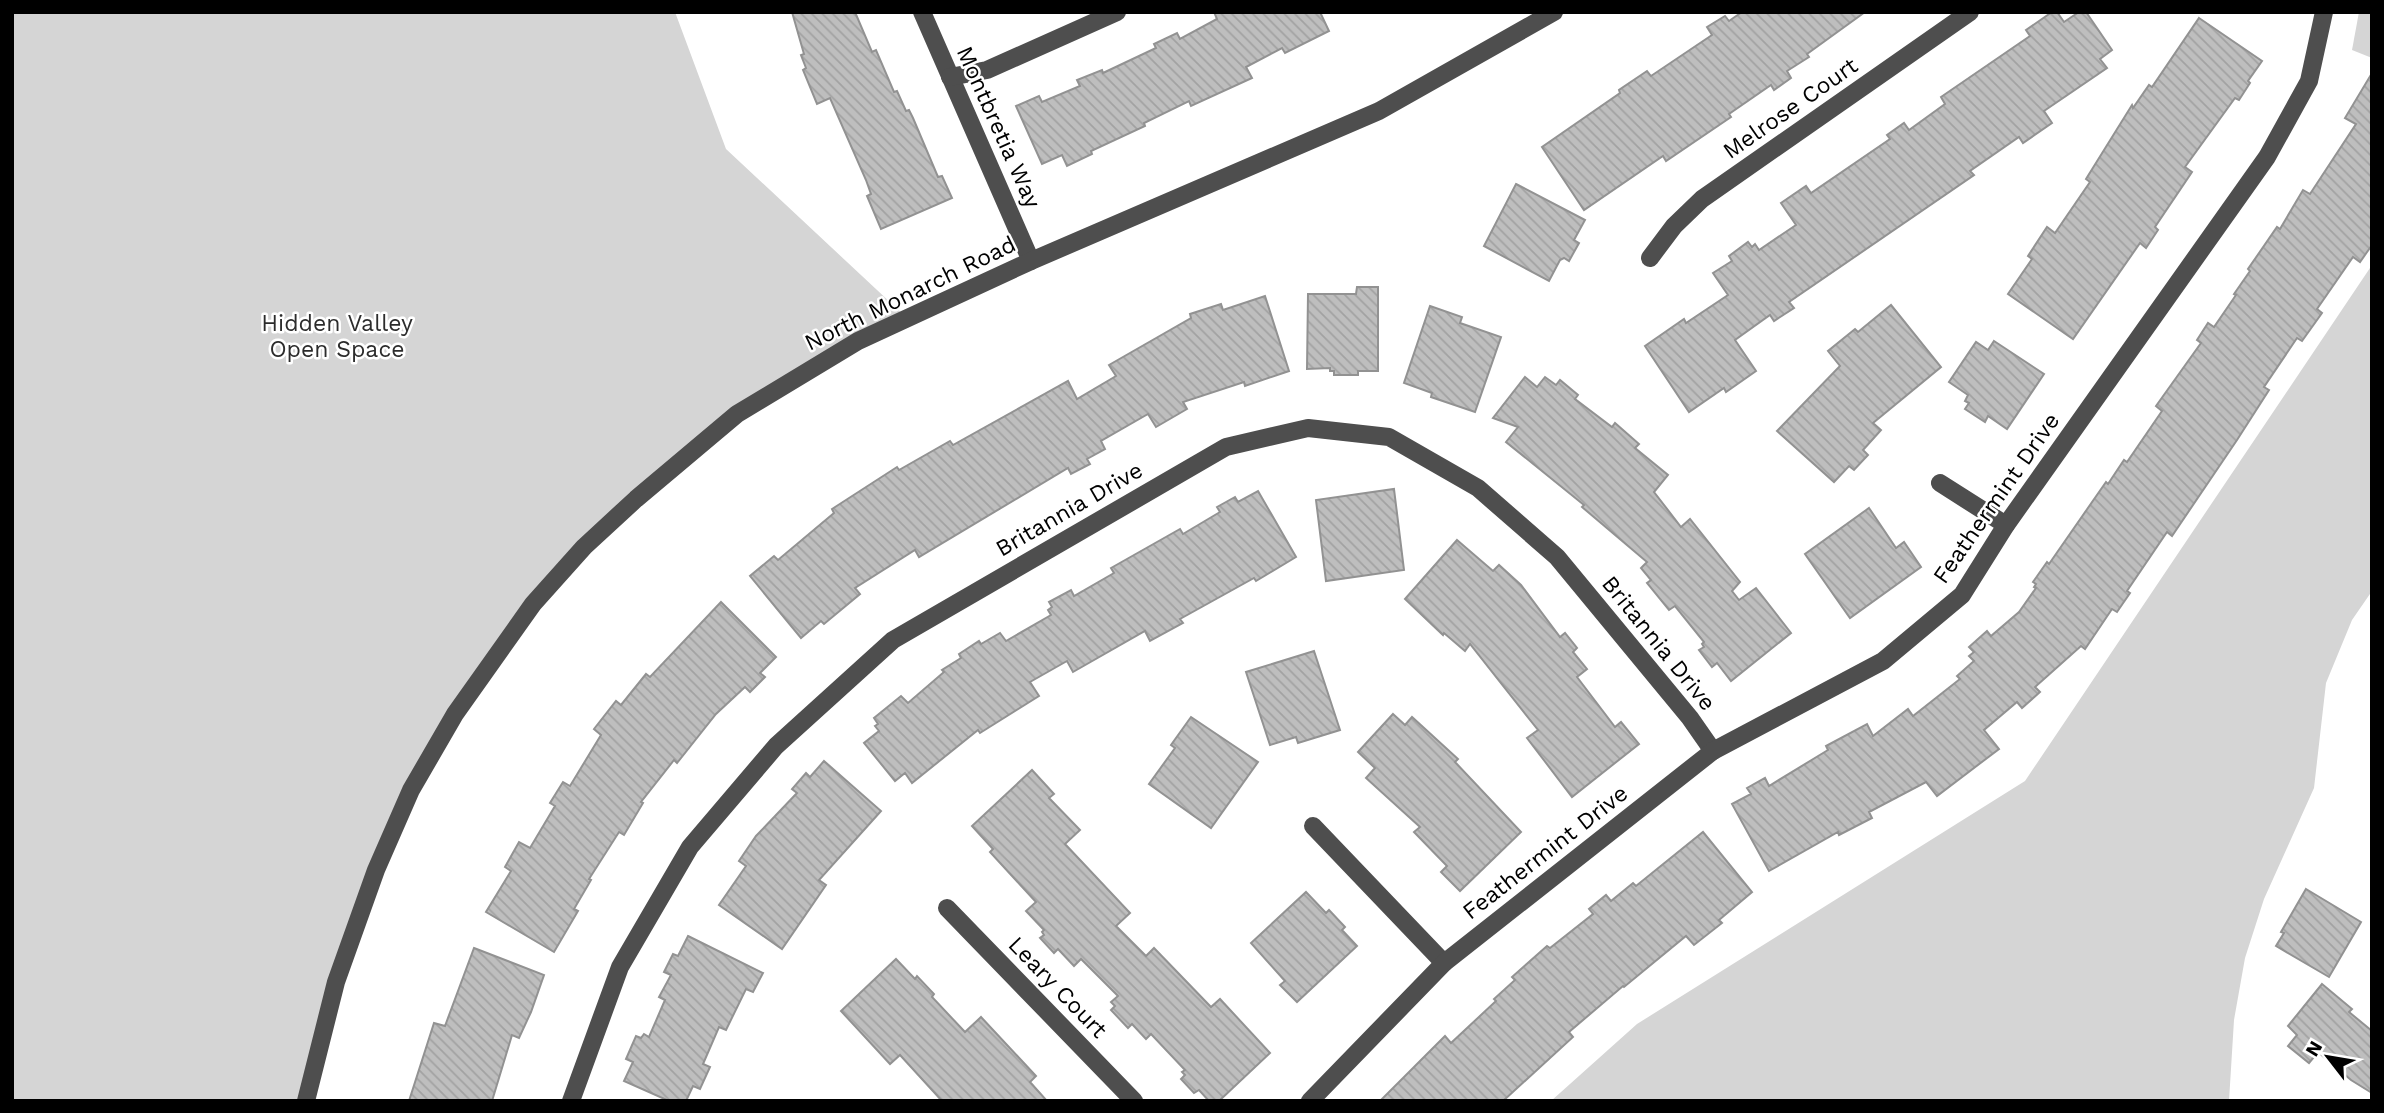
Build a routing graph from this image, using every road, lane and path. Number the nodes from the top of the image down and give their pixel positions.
1 (922, 12) edge
2 (1117, 12) edge
3 (1554, 12) edge
4 (1970, 12) edge
5 (2324, 12) edge
6 (950, 77) junction
7 (1650, 258) dead end
8 (1031, 261) junction
9 (1940, 483) dead end
10 (2006, 525) junction
11 (1713, 751) junction
12 (1313, 826) dead end
13 (947, 908) dead end
14 (1444, 963) junction
15 (306, 1101) edge
16 (571, 1101) edge
17 (1134, 1101) edge
18 (1310, 1101) edge

1 - 6 street, Montbretia Way
2 - 6 street
3 - 8 street, North Monarch Road
4 - 7 street, Melrose Court
5 - 10 street, Feathermint Drive
6 - 8 street, Montbretia Way
8 - 15 street, North Monarch Road
9 - 10 street
10 - 11 street, Feathermint Drive
11 - 14 street, Feathermint Drive
11 - 16 street, Britannia Drive
12 - 14 street
13 - 17 street, Leary Court
14 - 18 street, Feathermint Drive

